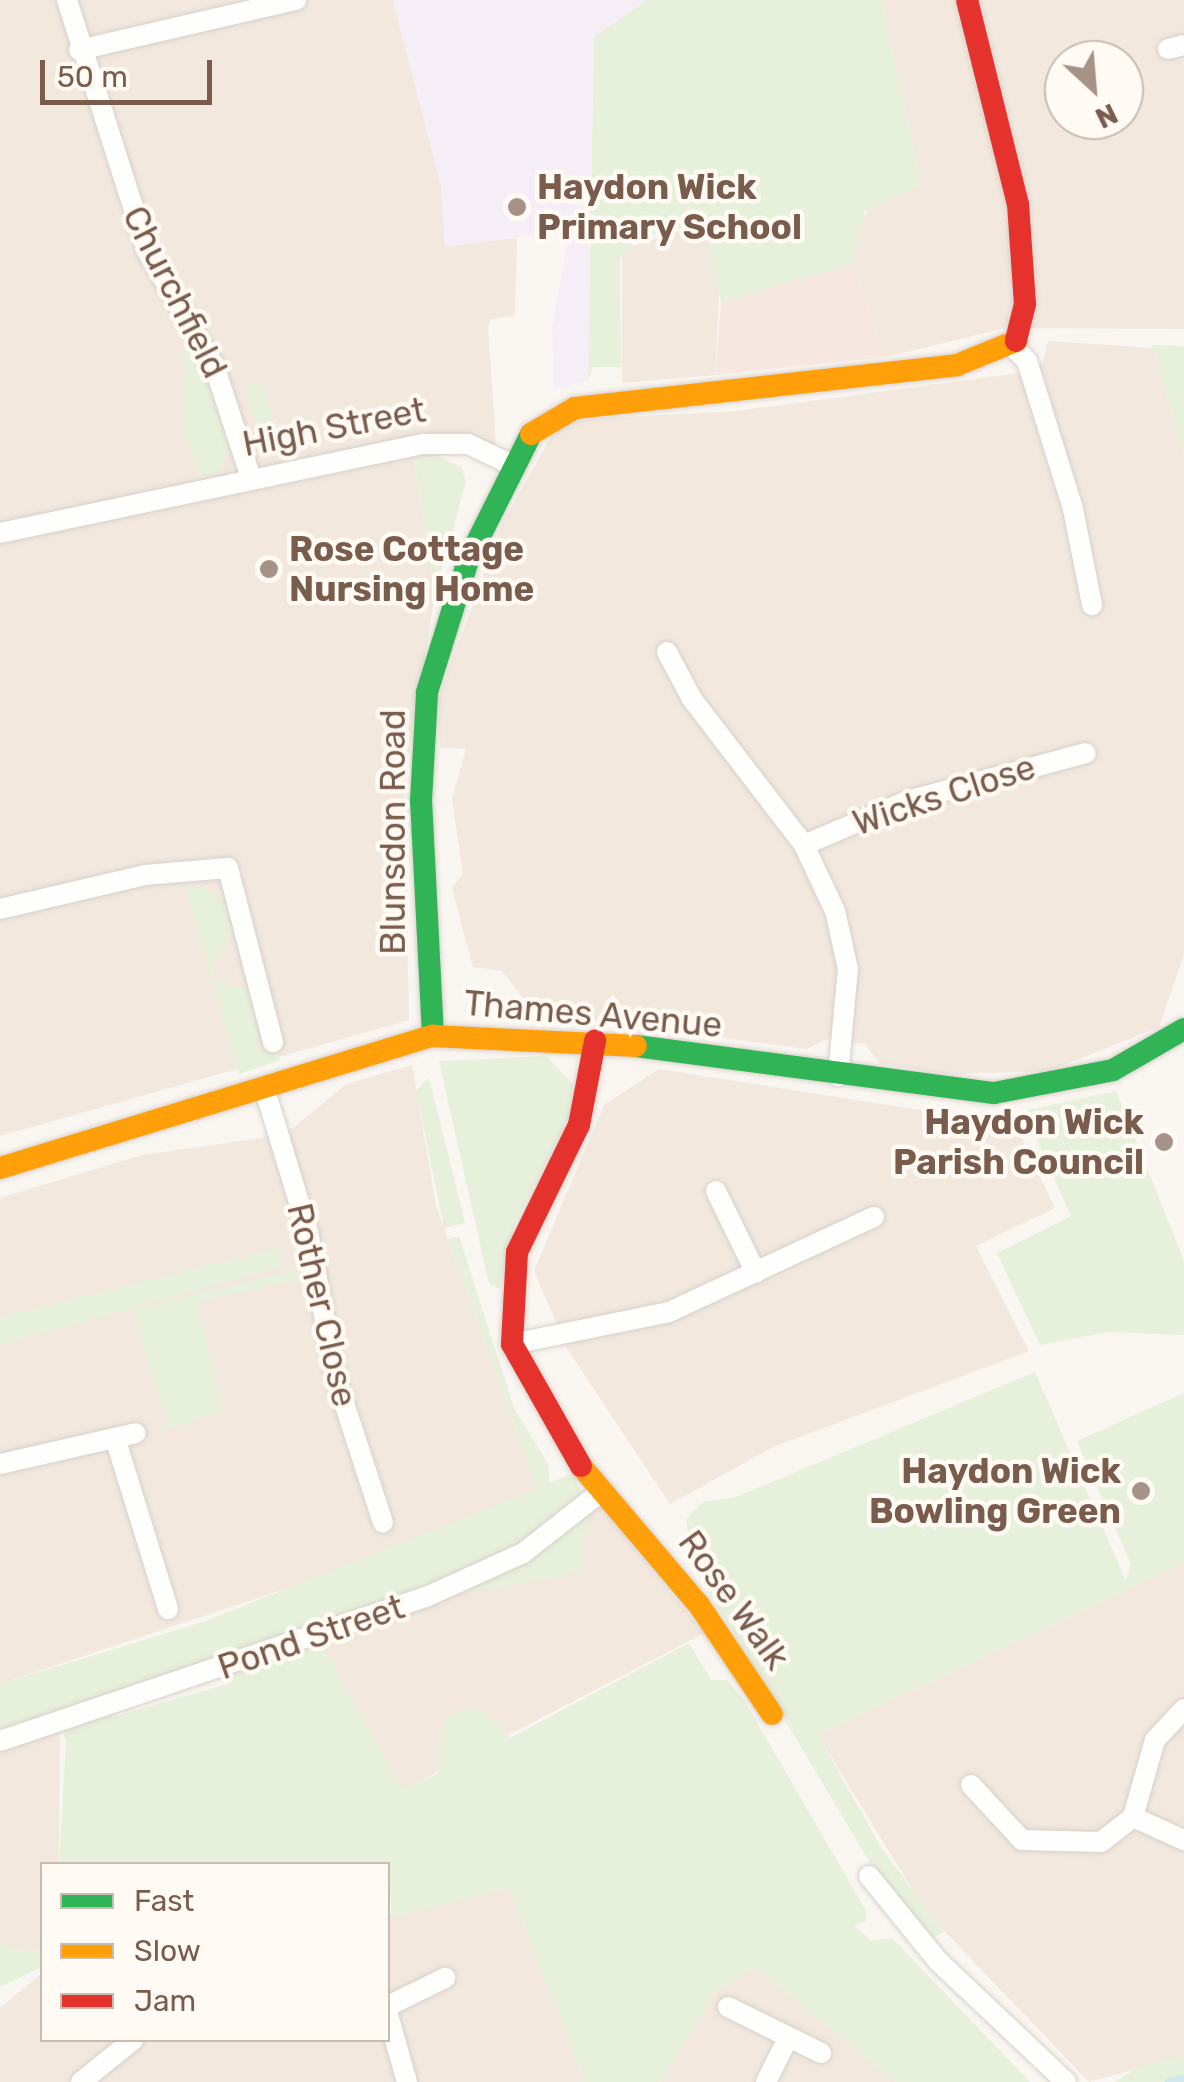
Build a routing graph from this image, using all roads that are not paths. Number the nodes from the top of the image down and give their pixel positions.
1 (68, 0) edge
2 (296, 0) edge
3 (967, 0) edge
4 (78, 50) junction
5 (1016, 341) junction
6 (508, 463) junction
7 (251, 478) junction
8 (0, 533) edge
9 (1092, 604) dead end
10 (667, 652) dead end
11 (1086, 753) dead end
12 (804, 845) junction
13 (0, 908) edge
14 (1184, 1030) edge
15 (433, 1036) junction
16 (273, 1042) dead end
17 (595, 1042) junction
18 (838, 1076) junction
19 (264, 1087) junction
20 (0, 1168) edge
21 (716, 1191) dead end
22 (874, 1218) dead end
23 (756, 1272) junction
24 (512, 1344) junction
25 (0, 1464) edge
26 (602, 1492) junction
27 (383, 1523) dead end
28 (168, 1609) dead end
29 (1184, 1709) edge
30 (772, 1714) dead end
31 (0, 1741) edge
32 (971, 1785) dead end
33 (1132, 1817) junction
34 (1184, 1840) edge
35 (869, 1876) dead end
36 (445, 1978) dead end
37 (390, 2005) edge
38 (728, 2007) dead end
39 (390, 2023) edge
40 (786, 2040) junction
41 (131, 2042) edge
42 (821, 2054) dead end
43 (81, 2082) edge
44 (407, 2082) edge
45 (766, 2082) edge
46 (1066, 2082) edge

1 - 4 street, Churchfield
2 - 4 street
3 - 5 street
4 - 7 street, Churchfield
5 - 6 street
5 - 9 street
6 - 7 street, High Street
6 - 15 street, Blunsdon Road
7 - 8 street, High Street
10 - 12 street, Wicks Close
11 - 12 street, Wicks Close
12 - 18 street, Wicks Close
13 - 16 street
14 - 18 street, Thames Avenue
15 - 17 street, Thames Avenue
15 - 19 street, Thames Avenue
17 - 18 street, Thames Avenue
17 - 24 street
19 - 20 street, Thames Avenue
19 - 27 street, Rother Close
21 - 23 street
22 - 23 street
23 - 24 street
24 - 26 street
25 - 28 street
26 - 30 street, Rose Walk
26 - 31 street, Pond Street
29 - 33 street
32 - 33 street
33 - 34 street
35 - 46 street
36 - 37 street
38 - 40 street
39 - 44 street
40 - 42 street
40 - 45 street
41 - 43 street

